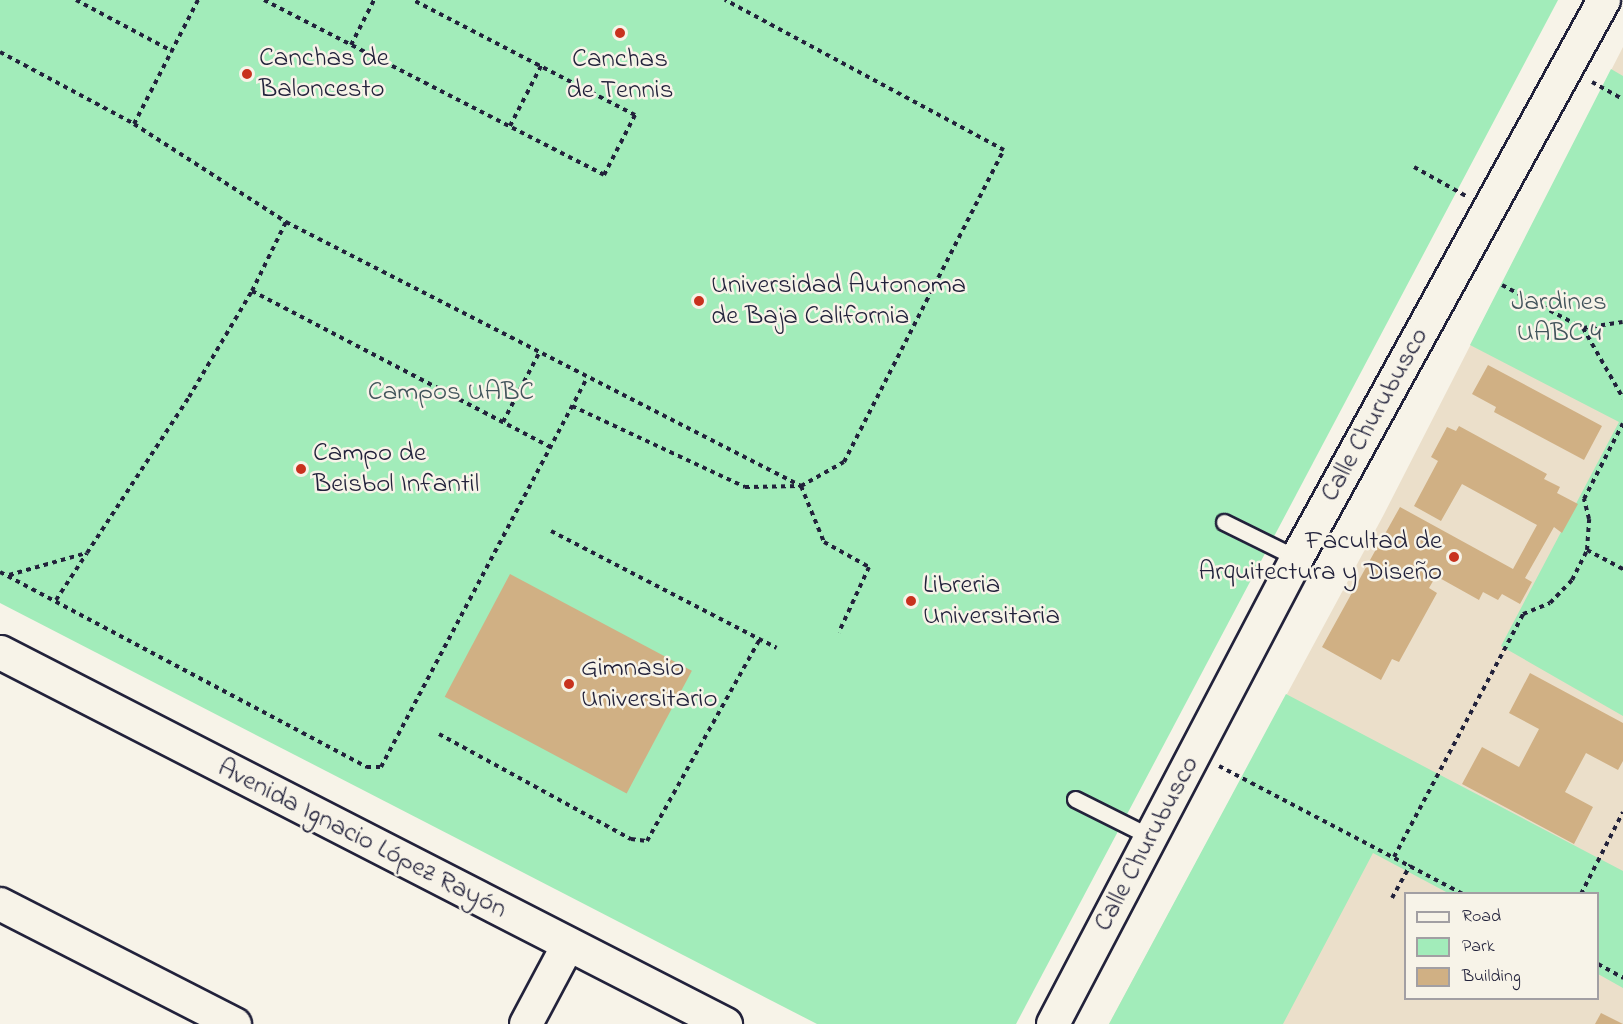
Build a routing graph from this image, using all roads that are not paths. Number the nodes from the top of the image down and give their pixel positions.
1 (1604, 0) edge
2 (1224, 522) dead end
3 (1297, 558) junction
4 (0, 652) edge
5 (1075, 799) dead end
6 (1150, 837) junction
7 (0, 904) edge
8 (568, 945) junction
9 (235, 1024) edge
10 (526, 1024) edge
11 (725, 1024) edge
12 (1053, 1024) edge

1 - 3 street, Calle Churubusco
2 - 3 lane
3 - 6 street, Calle Churubusco
4 - 8 street, Avenida Ignacio López Rayón
5 - 6 lane
6 - 12 street, Calle Churubusco
7 - 9 street
8 - 10 street
8 - 11 street, Avenida Ignacio López Rayón

